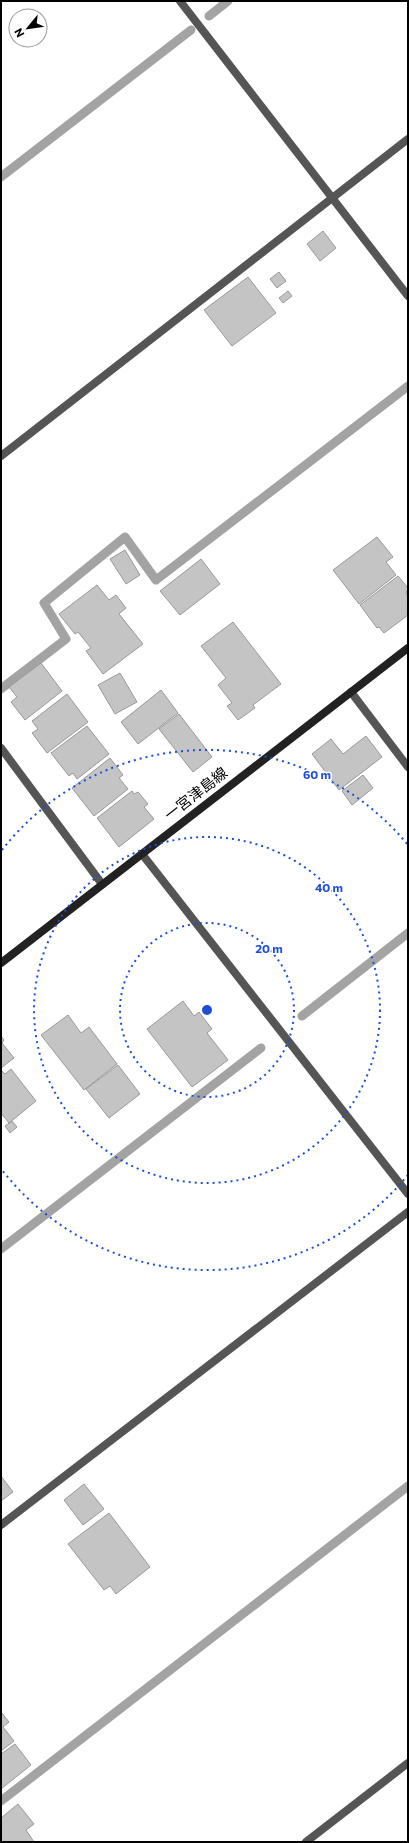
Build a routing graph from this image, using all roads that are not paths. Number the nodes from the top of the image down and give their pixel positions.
1 (180, 1) edge
2 (408, 139) edge
3 (332, 197) junction
4 (408, 296) edge
5 (1, 456) edge
6 (408, 648) edge
7 (351, 692) junction
8 (1, 748) edge
9 (408, 768) edge
10 (142, 854) junction
11 (102, 884) junction
12 (1, 963) edge
13 (408, 1194) edge
14 (408, 1212) edge
15 (1, 1525) edge
16 (408, 1763) edge
17 (306, 1842) edge

1 - 3 street
2 - 3 street
3 - 4 street
3 - 5 street
6 - 7 main road, 一宮津島線
7 - 9 street
7 - 10 main road, 一宮津島線
8 - 11 street
10 - 11 main road, 一宮津島線
10 - 13 street
11 - 12 main road, 一宮津島線
14 - 15 street
16 - 17 street

